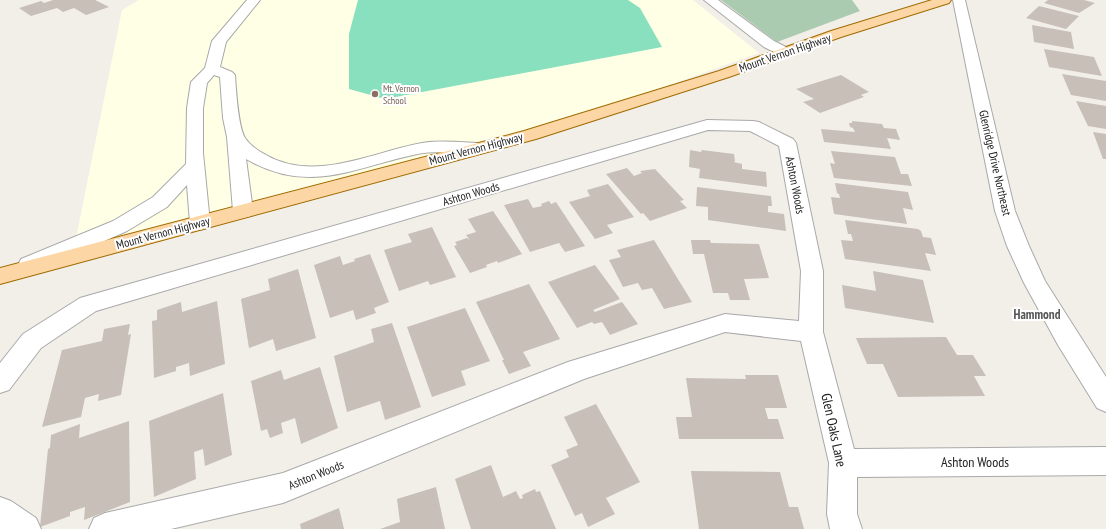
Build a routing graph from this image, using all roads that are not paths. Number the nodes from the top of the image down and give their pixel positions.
1 (254, 0) edge
2 (710, 0) edge
3 (945, 0) edge
4 (960, 0) edge
5 (785, 52) junction
6 (212, 69) junction
7 (235, 138) junction
8 (477, 148) junction
9 (195, 164) junction
10 (242, 211) junction
11 (200, 223) junction
12 (4, 274) edge
13 (811, 332) junction
14 (0, 382) edge
15 (1106, 400) edge
16 (1106, 461) edge
17 (843, 463) junction
18 (0, 512) edge
19 (25, 529) edge
20 (105, 529) edge
21 (846, 529) edge

1 - 6 street
2 - 5 street
3 - 5 main road, Mount Vernon Highway
4 - 15 street, Glenridge Drive Northeast
5 - 8 main road, Mount Vernon Highway
6 - 7 street
6 - 9 street
7 - 8 street
7 - 10 street
8 - 10 main road, Mount Vernon Highway
9 - 11 street
9 - 12 street
10 - 11 main road, Mount Vernon Highway
11 - 12 main road, Mount Vernon Highway
13 - 14 street, Ashton Woods
13 - 17 street, Glen Oaks Lane
13 - 20 street, Ashton Woods
16 - 17 street, Ashton Woods
17 - 21 street, Glen Oaks Lane
18 - 19 street

